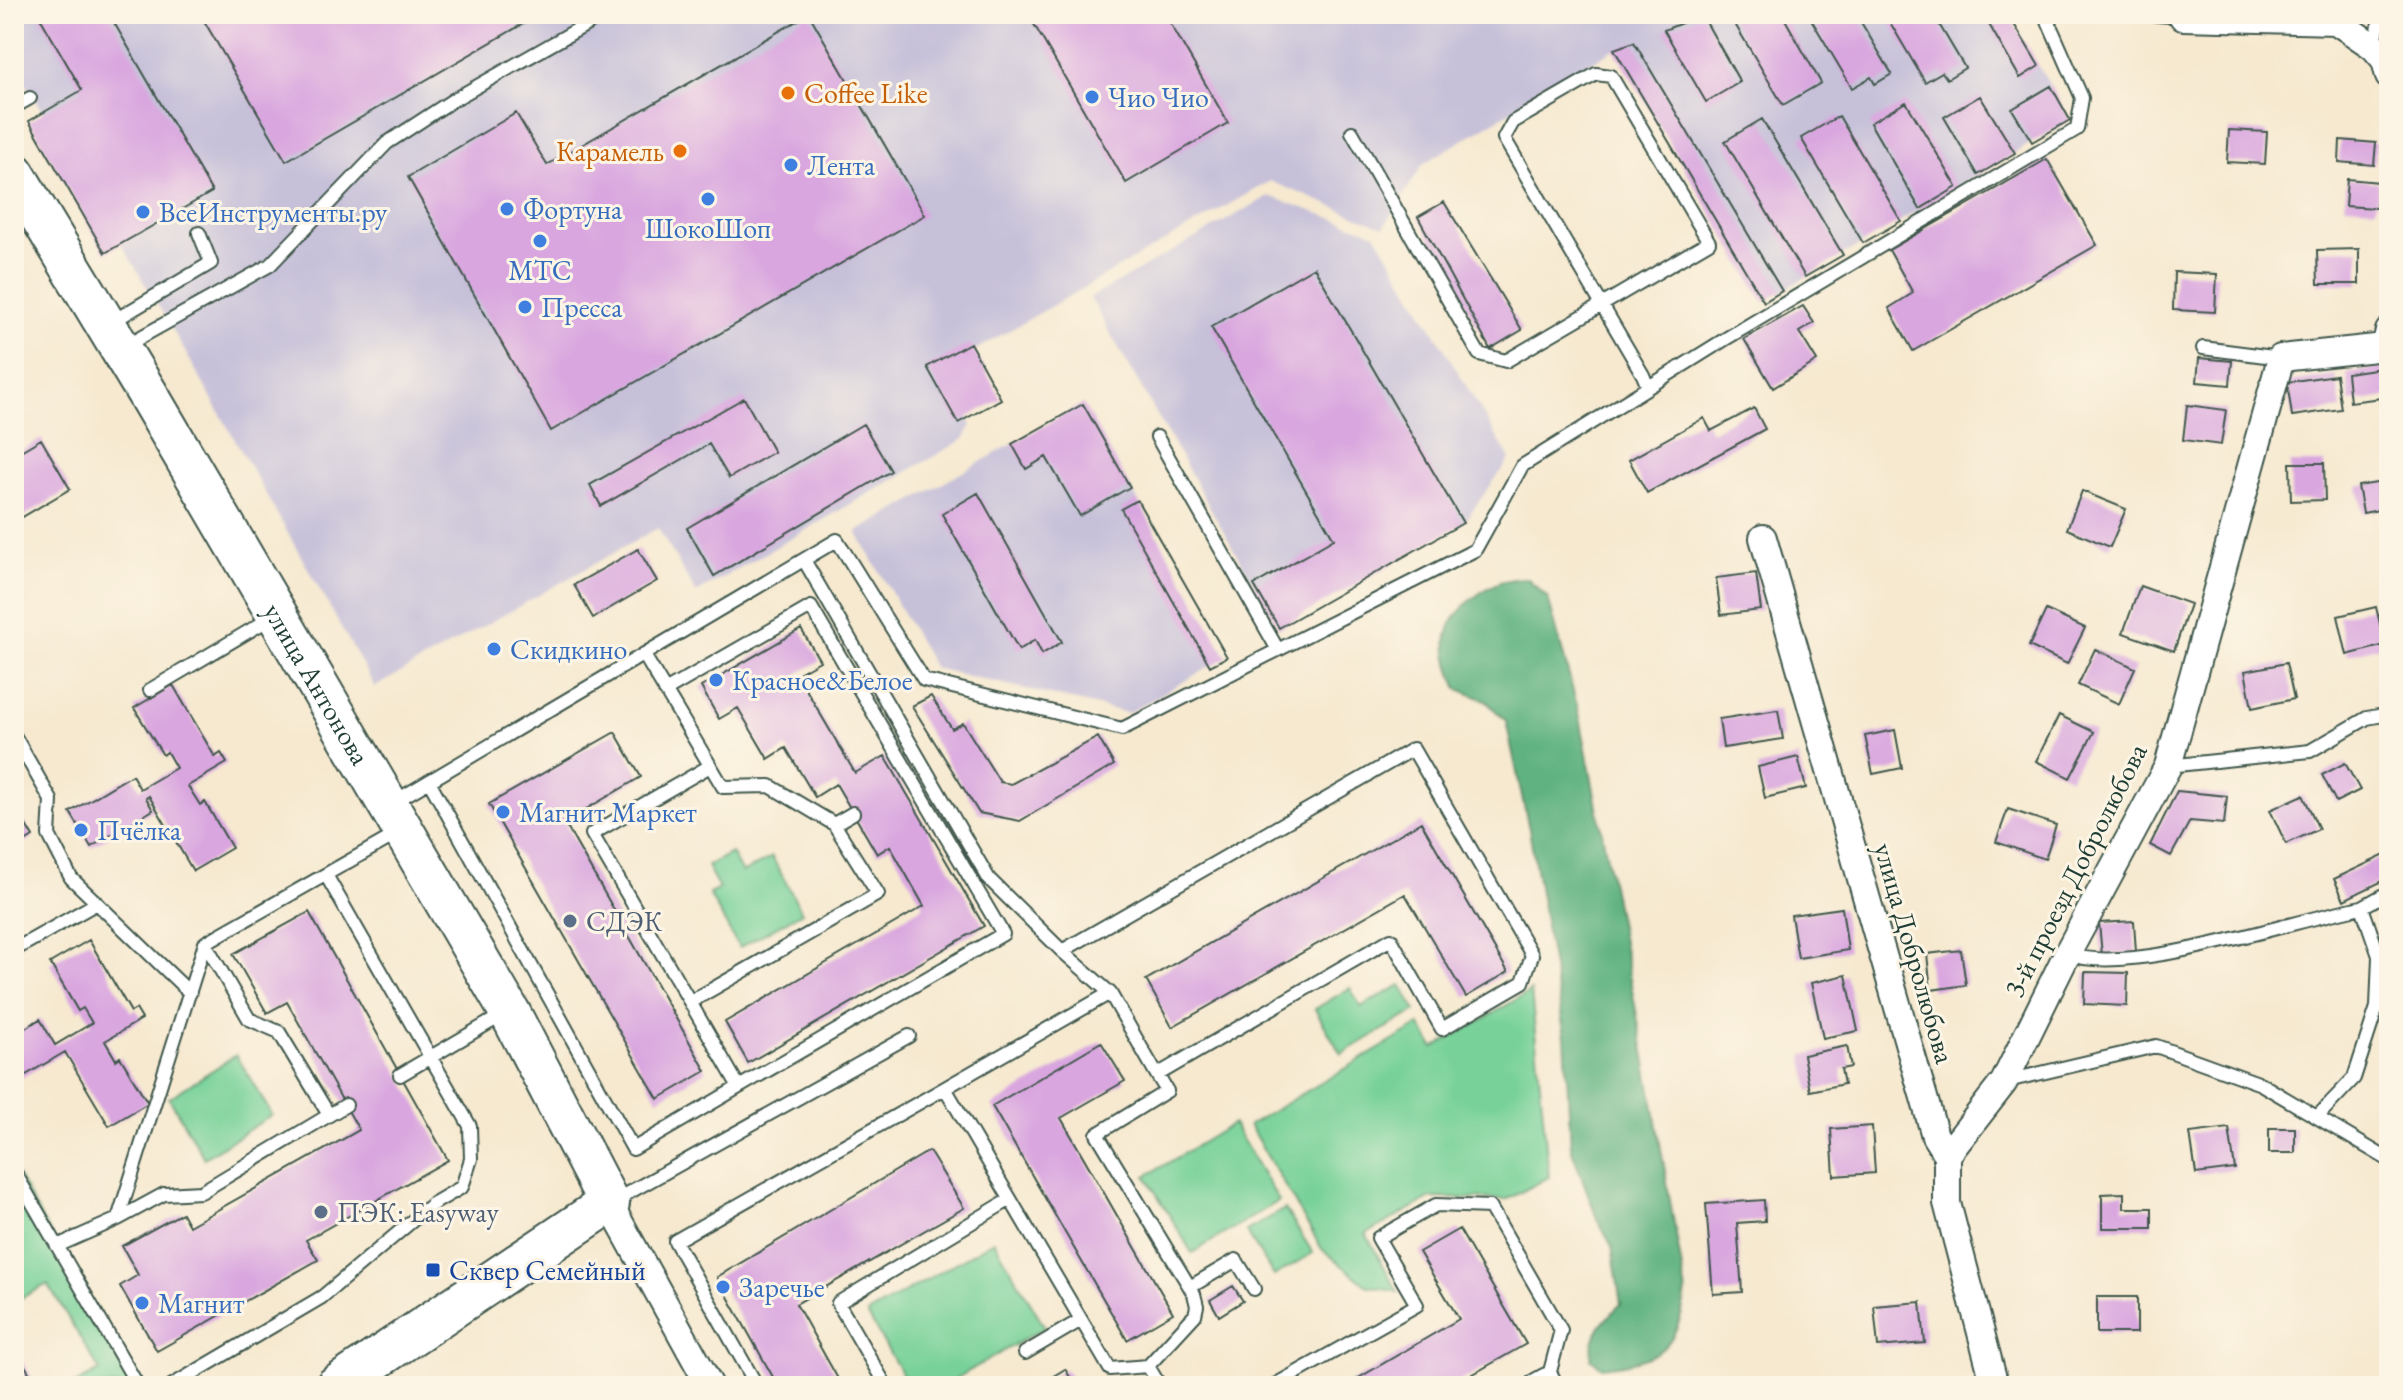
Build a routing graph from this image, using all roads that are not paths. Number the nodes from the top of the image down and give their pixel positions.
1 (605, 14) edge
2 (2145, 14) edge
3 (2381, 14) edge
4 (2050, 16) edge
5 (2184, 16) edge
6 (2374, 47) junction
7 (2389, 76) edge
8 (30, 98) dead end
9 (14, 107) edge
10 (1352, 132) dead end
11 (17, 186) edge
12 (199, 233) dead end
13 (1601, 304) junction
14 (113, 337) junction
15 (2388, 345) edge
16 (2203, 348) dead end
17 (2281, 358) junction
18 (1648, 387) junction
19 (1157, 437) dead end
20 (1763, 538) dead end
21 (804, 560) junction
22 (275, 616) junction
23 (1278, 650) junction
24 (644, 655) junction
25 (150, 690) dead end
26 (665, 691) junction
27 (2389, 714) edge
28 (14, 735) edge
29 (710, 766) junction
30 (2168, 766) junction
31 (429, 781) junction
32 (853, 813) dead end
33 (396, 818) junction
34 (834, 824) junction
35 (326, 875) junction
36 (2389, 892) edge
37 (97, 903) junction
38 (2362, 907) junction
39 (205, 943) junction
40 (14, 950) edge
41 (1062, 951) junction
42 (2067, 954) junction
43 (524, 958) junction
44 (502, 981) junction
45 (190, 993) junction
46 (1110, 993) junction
47 (690, 1002) junction
48 (909, 1036) dead end
49 (432, 1056) junction
50 (400, 1075) dead end
51 (1157, 1075) junction
52 (2004, 1082) junction
53 (739, 1087) junction
54 (945, 1088) junction
55 (346, 1105) dead end
56 (329, 1115) junction
57 (2317, 1117) junction
58 (1947, 1155) junction
59 (2389, 1160) edge
60 (14, 1171) edge
61 (1009, 1200) junction
62 (609, 1203) junction
63 (118, 1219) junction
64 (57, 1246) junction
65 (1190, 1287) junction
66 (1254, 1289) dead end
67 (1081, 1320) junction
68 (1025, 1353) dead end
69 (1148, 1366) junction
70 (1544, 1384) edge
71 (138, 1386) edge
72 (171, 1386) edge
73 (336, 1386) edge
74 (710, 1386) edge
75 (757, 1386) edge
76 (886, 1386) edge
77 (1160, 1386) edge
78 (1273, 1386) edge
79 (1995, 1386) edge

1 - 14 lane
2 - 5 lane
3 - 6 lane
4 - 18 lane
5 - 6 street
6 - 7 street
8 - 9 lane
10 - 13 lane
11 - 14 main road, улица Антонова
12 - 14 lane
13 - 13 lane
13 - 18 lane
14 - 22 main road, улица Антонова
15 - 17 street
16 - 17 lane
17 - 30 street, 3-й проезд Добролюбова
18 - 23 lane
19 - 23 lane
20 - 58 street, улица Добролюбова
21 - 23 lane
21 - 24 lane
21 - 41 lane
22 - 25 lane
22 - 33 main road, улица Антонова
24 - 26 lane
24 - 31 lane
26 - 29 lane
26 - 53 lane
27 - 30 lane
28 - 37 lane
29 - 34 lane
29 - 47 lane
30 - 42 street, 3-й проезд Добролюбова
31 - 33 lane
31 - 43 lane
32 - 34 lane
33 - 35 lane
33 - 44 main road, улица Антонова
34 - 47 lane
35 - 39 lane
35 - 49 lane
36 - 38 lane
37 - 40 lane
37 - 45 lane
38 - 42 lane
38 - 57 lane
39 - 45 lane
39 - 56 lane
41 - 46 lane
41 - 51 lane
42 - 52 street, 3-й проезд Добролюбова
43 - 44 lane
43 - 53 lane
44 - 49 lane
44 - 62 main road, улица Антонова
45 - 63 lane
46 - 51 lane
46 - 54 lane
47 - 53 lane
48 - 62 lane
49 - 50 lane
49 - 72 lane
51 - 65 lane
52 - 57 lane
52 - 58 street, 3-й проезд Добролюбова
54 - 61 lane
54 - 75 lane
55 - 56 lane
56 - 63 lane
57 - 59 lane
58 - 79 street, улица Добролюбова
60 - 64 lane
61 - 67 lane
61 - 76 lane
62 - 73 main road
62 - 74 street, улица Антонова
63 - 64 lane
64 - 71 lane
65 - 66 lane
65 - 69 lane
67 - 68 lane
67 - 69 lane
69 - 77 lane
70 - 78 lane

